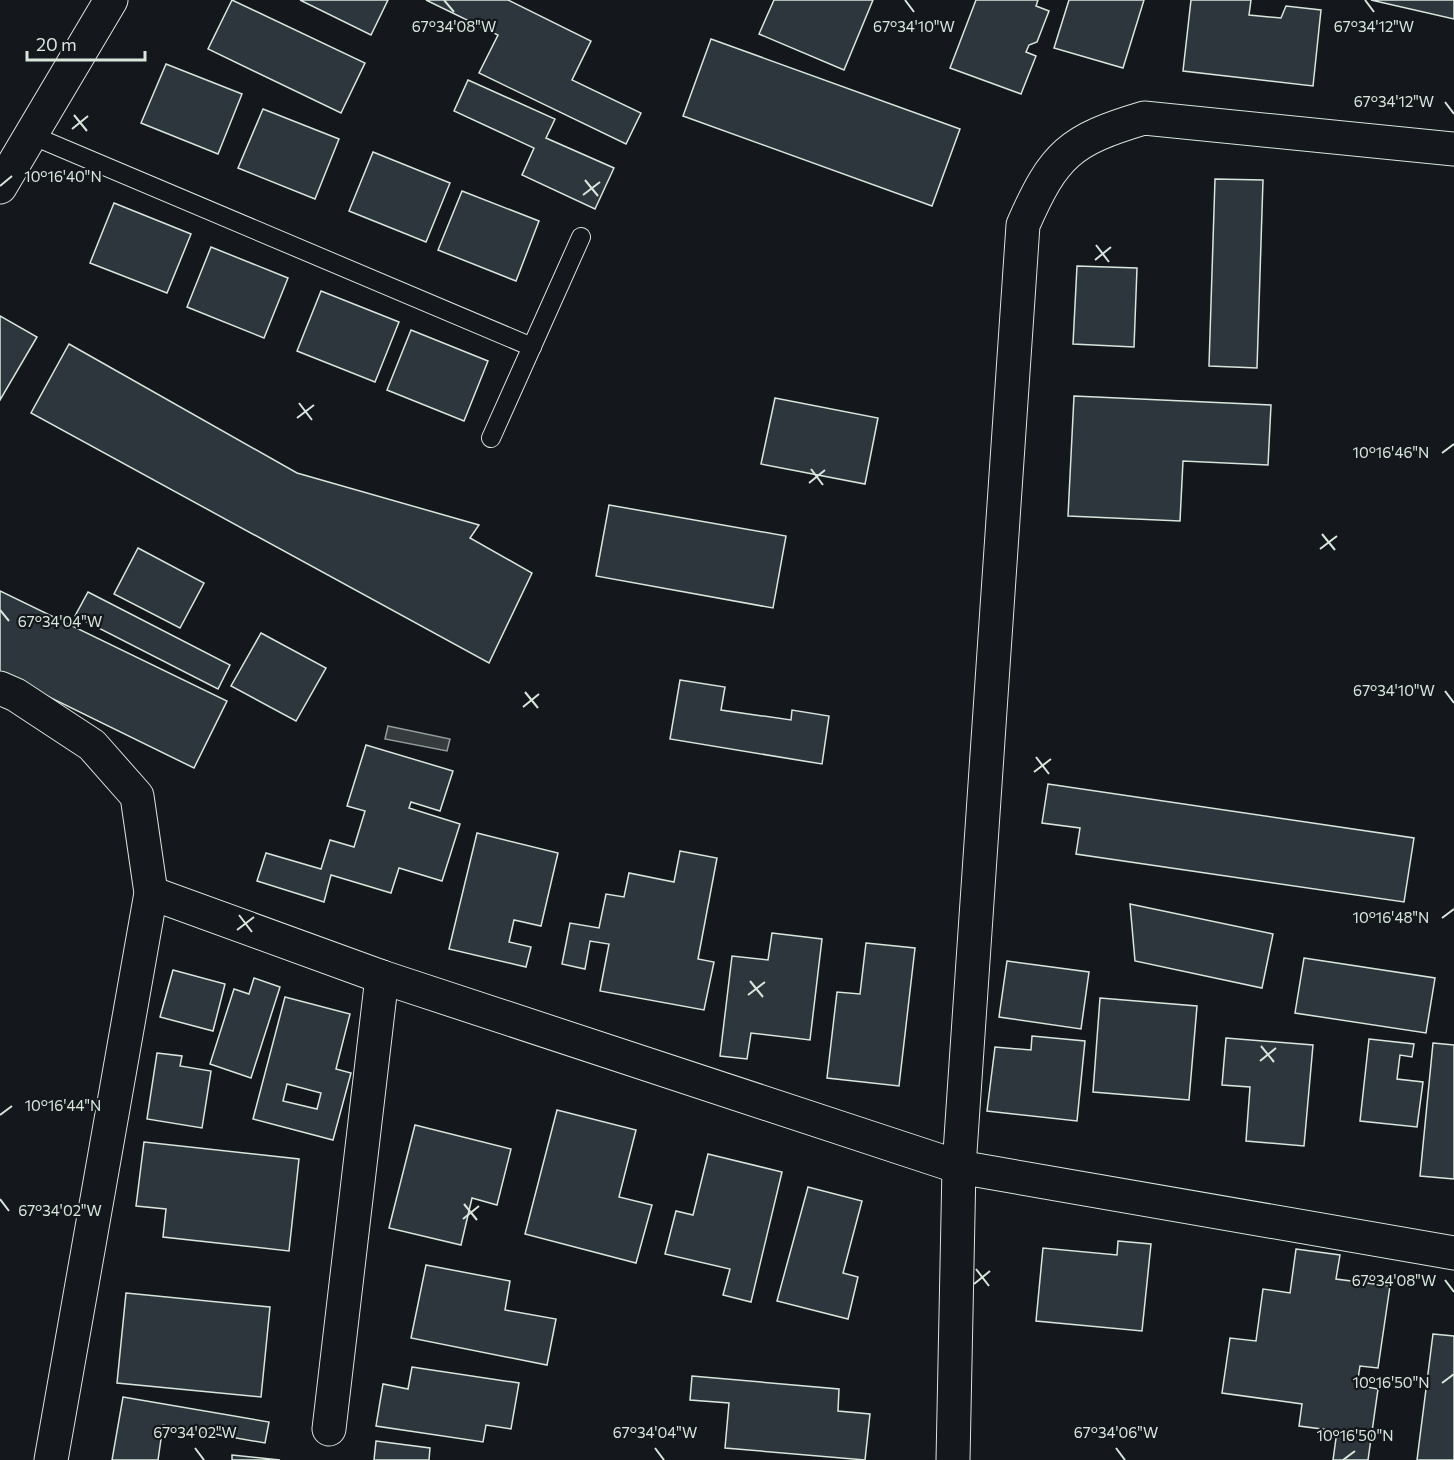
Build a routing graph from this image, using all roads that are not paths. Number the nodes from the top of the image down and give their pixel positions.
1 (111, 0) edge
2 (31, 135) junction
3 (1454, 149) edge
4 (0, 187) edge
5 (581, 237) dead end
6 (532, 347) junction
7 (491, 438) dead end
8 (0, 688) edge
9 (151, 893) junction
10 (382, 977) junction
11 (959, 1167) junction
12 (1454, 1253) edge
13 (329, 1429) dead end
14 (51, 1460) edge
15 (952, 1460) edge

1 - 2 street
2 - 4 street
2 - 6 lane
3 - 11 street
5 - 6 lane
6 - 7 lane
8 - 9 street
9 - 10 street
9 - 14 street
10 - 11 street
10 - 13 street
11 - 12 street
11 - 15 street

